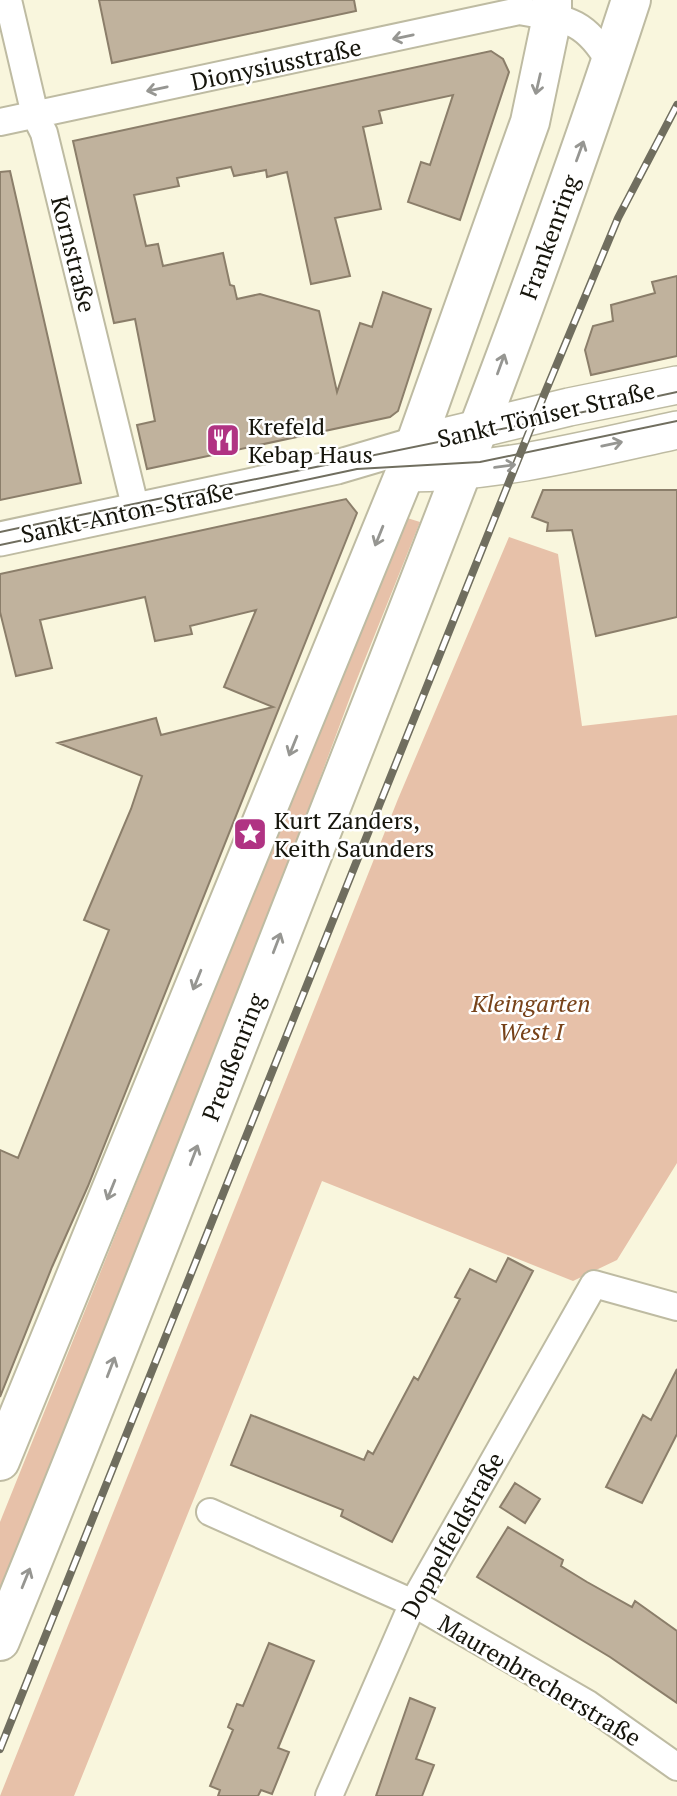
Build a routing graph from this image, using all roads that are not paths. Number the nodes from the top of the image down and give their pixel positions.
1 (8, 0) edge
2 (631, 0) edge
3 (555, 6) edge
4 (610, 64) junction
5 (35, 116) junction
6 (0, 122) edge
7 (677, 385) edge
8 (478, 428) junction
9 (677, 430) edge
10 (410, 458) junction
11 (462, 472) junction
12 (136, 510) junction
13 (0, 538) edge
14 (677, 1307) edge
15 (1, 1455) edge
16 (210, 1512) dead end
17 (413, 1603) junction
18 (0, 1641) edge
19 (677, 1767) edge
20 (329, 1796) edge

1 - 5 street, Kornstraße
2 - 4 main road, Frankenring
3 - 4 street, Dionysiusstraße
3 -> 5 street, Dionysiusstraße
3 -> 10 main road
8 -> 4 main road, Frankenring
5 - 6 street, Dionysiusstraße
5 - 12 street, Kornstraße
7 - 8 main road, Sankt Töniser Straße
8 - 10 main road, Sankt Töniser Straße
8 - 11 main road, Frankenring
11 -> 9 main road, Sankt Töniser Straße
10 - 11 main road, Sankt Töniser Straße
10 - 12 street, Sankt-Anton-Straße
10 -> 15 main road
18 -> 11 main road, Preußenring
12 - 13 street, Sankt-Anton-Straße
14 - 17 street, Doppelfeldstraße
16 - 17 street, Maurenbrecherstraße
17 - 19 street, Maurenbrecherstraße
17 - 20 street, Doppelfeldstraße

